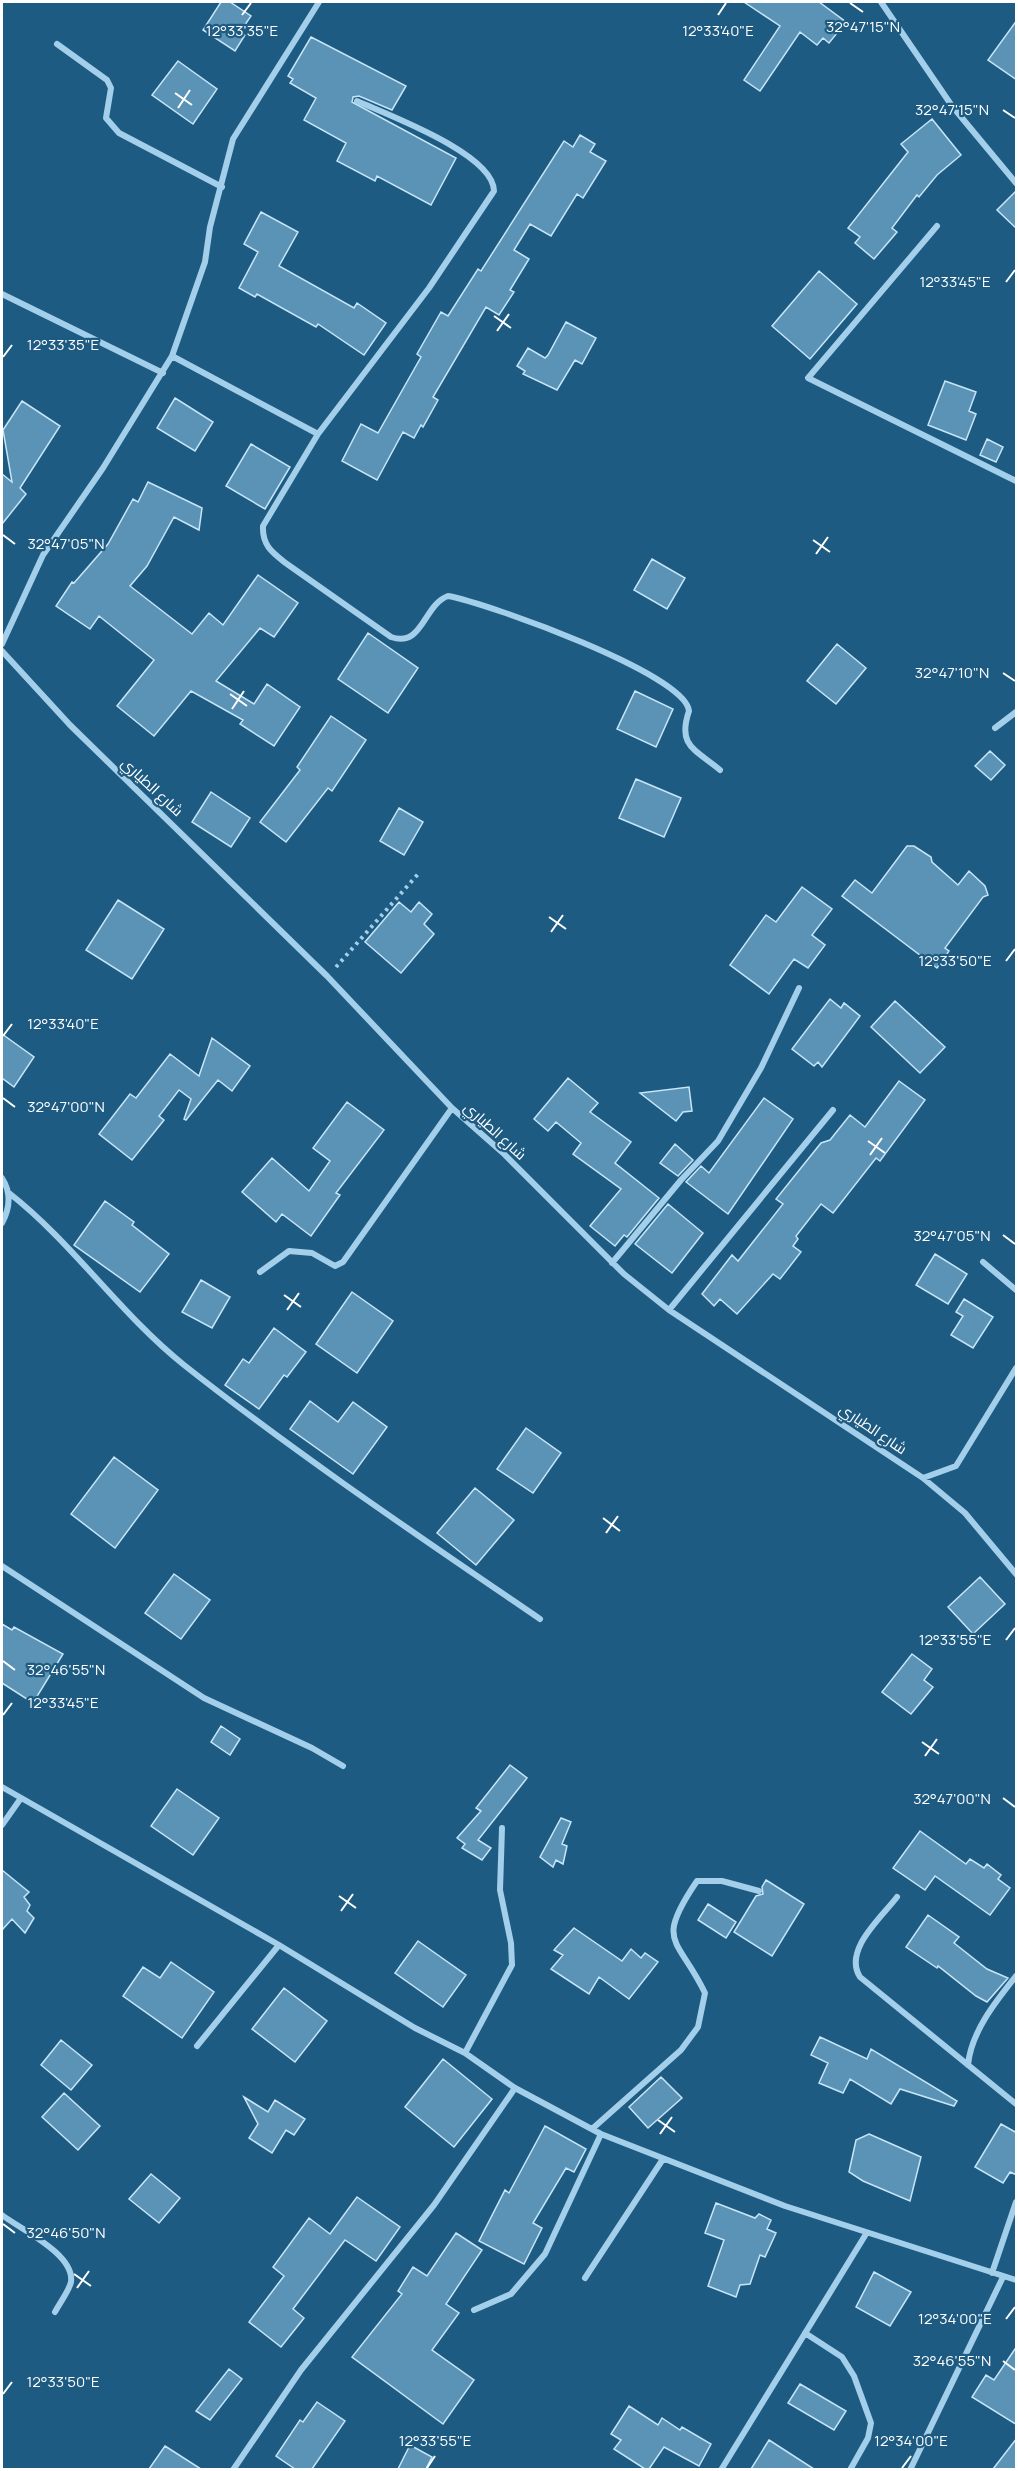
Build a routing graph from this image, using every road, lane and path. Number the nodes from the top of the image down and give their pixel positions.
1 (319, 2) edge
2 (881, 2) edge
3 (57, 44) dead end
4 (357, 101) dead end
5 (1017, 183) edge
6 (222, 187) junction
7 (937, 226) dead end
8 (2, 294) edge
9 (172, 356) junction
10 (163, 373) junction
11 (318, 434) junction
12 (1017, 481) edge
13 (2, 644) edge
14 (2, 651) edge
15 (1017, 712) edge
16 (994, 728) dead end
17 (720, 770) dead end
18 (419, 873) dead end
19 (327, 976) junction
20 (799, 988) dead end
21 (452, 1108) junction
22 (833, 1110) dead end
23 (2, 1178) edge
24 (9, 1193) junction
25 (2, 1223) edge
26 (983, 1262) dead end
27 (612, 1263) junction
28 (260, 1272) dead end
29 (1017, 1290) edge
30 (669, 1310) junction
31 (1017, 1368) edge
32 (923, 1478) junction
33 (2, 1566) edge
34 (1017, 1574) edge
35 (540, 1619) dead end
36 (343, 1766) dead end
37 (2, 1787) edge
38 (21, 1798) junction
39 (2, 1825) edge
40 (502, 1828) dead end
41 (759, 1891) dead end
42 (897, 1897) dead end
43 (279, 1945) junction
44 (1017, 1976) edge
45 (197, 2046) dead end
46 (465, 2053) junction
47 (968, 2065) junction
48 (515, 2088) junction
49 (1017, 2104) edge
50 (592, 2129) junction
51 (601, 2134) junction
52 (663, 2159) junction
53 (1017, 2202) edge
54 (2, 2215) edge
55 (867, 2234) junction
56 (992, 2273) junction
57 (1003, 2277) junction
58 (585, 2278) dead end
59 (1017, 2280) edge
60 (474, 2310) dead end
61 (55, 2312) dead end
62 (805, 2333) junction
63 (233, 2469) edge
64 (722, 2469) edge
65 (850, 2469) edge
66 (910, 2469) edge

1 - 6 street
2 - 5 street
3 - 6 street
4 - 11 street
6 - 9 street
7 - 12 street
8 - 10 street
9 - 10 street
9 - 11 street
10 - 13 street
11 - 17 street
14 - 19 street, شارع الطياري
15 - 16 street
18 - 19 path
19 - 21 street, شارع الطياري
20 - 27 street
21 - 27 street, شارع الطياري
21 - 28 street
22 - 30 street
23 - 24 street
24 - 25 street
24 - 35 street
26 - 29 street
27 - 30 street, شارع الطياري
30 - 32 street, شارع الطياري
31 - 32 street
32 - 34 street, شارع الطياري
33 - 36 street
37 - 38 street
38 - 39 street
38 - 43 street
40 - 46 street
41 - 50 street
42 - 47 street
43 - 45 street
43 - 46 street
44 - 47 street
46 - 48 street
47 - 49 street
48 - 50 street
48 - 63 street
50 - 51 street
51 - 52 street
51 - 60 street
52 - 55 street
52 - 58 street
53 - 56 street
54 - 61 street
55 - 56 street
55 - 62 street
56 - 57 street
57 - 59 street
57 - 66 street
62 - 64 street
62 - 65 street

